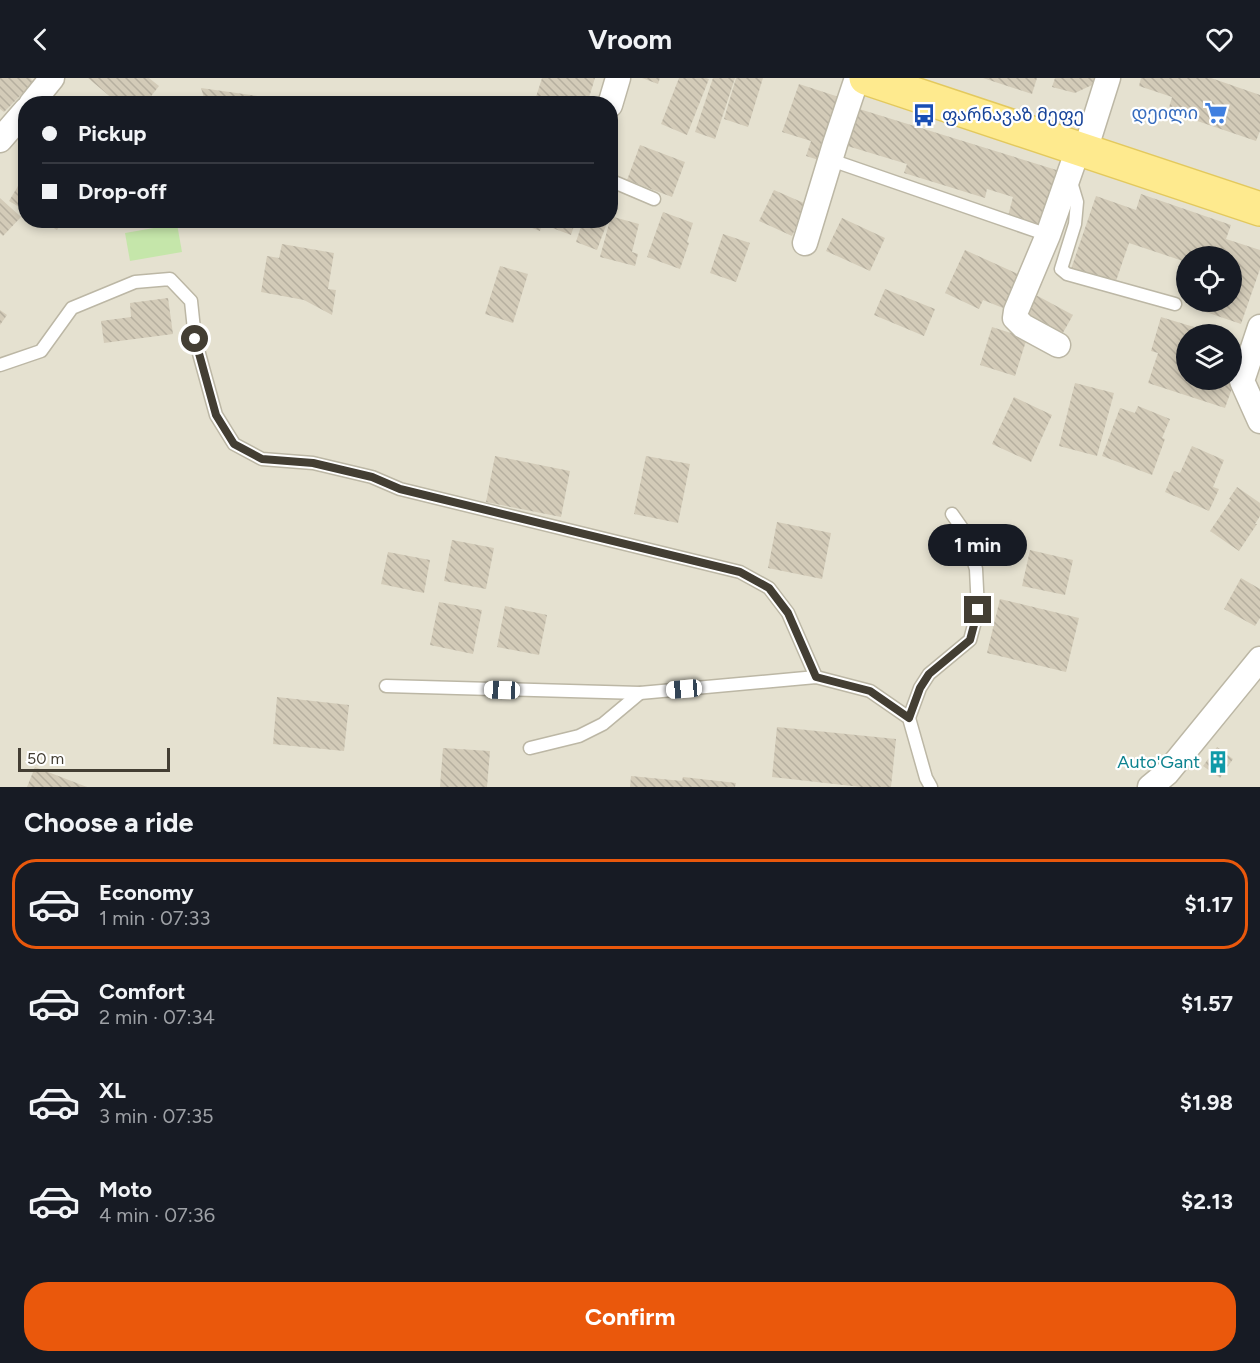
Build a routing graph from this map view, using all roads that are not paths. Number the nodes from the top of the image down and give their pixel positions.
1 (52, 78) edge
2 (618, 78) edge
3 (858, 78) edge
4 (866, 78) edge
5 (923, 78) edge
6 (1108, 78) edge
7 (37, 96) edge
8 (613, 96) edge
9 (18, 119) edge
10 (0, 140) edge
11 (1079, 153) junction
12 (831, 160) junction
13 (618, 184) edge
14 (1260, 191) edge
15 (654, 199) dead end
16 (1260, 209) edge
17 (1048, 235) junction
18 (805, 243) dead end
19 (1175, 304) dead end
20 (1260, 327) edge
21 (1058, 345) dead end
22 (0, 365) edge
23 (1260, 421) edge
24 (952, 514) dead end
25 (1260, 659) edge
26 (816, 677) junction
27 (386, 686) dead end
28 (640, 693) junction
29 (909, 718) junction
30 (530, 748) dead end
31 (931, 787) edge
32 (1150, 787) edge

1 - 7 street
2 - 8 street
3 - 12 street
4 - 11 main road
5 - 11 main road
6 - 11 street
9 - 10 street
11 - 14 main road
11 - 16 main road
11 - 17 street
11 - 19 lane
12 - 17 lane
12 - 18 street
13 - 15 lane
17 - 21 street
20 - 23 street
22 - 26 lane
24 - 29 lane
25 - 32 street
26 - 28 lane
26 - 29 lane
27 - 28 lane
28 - 30 lane
29 - 31 lane

